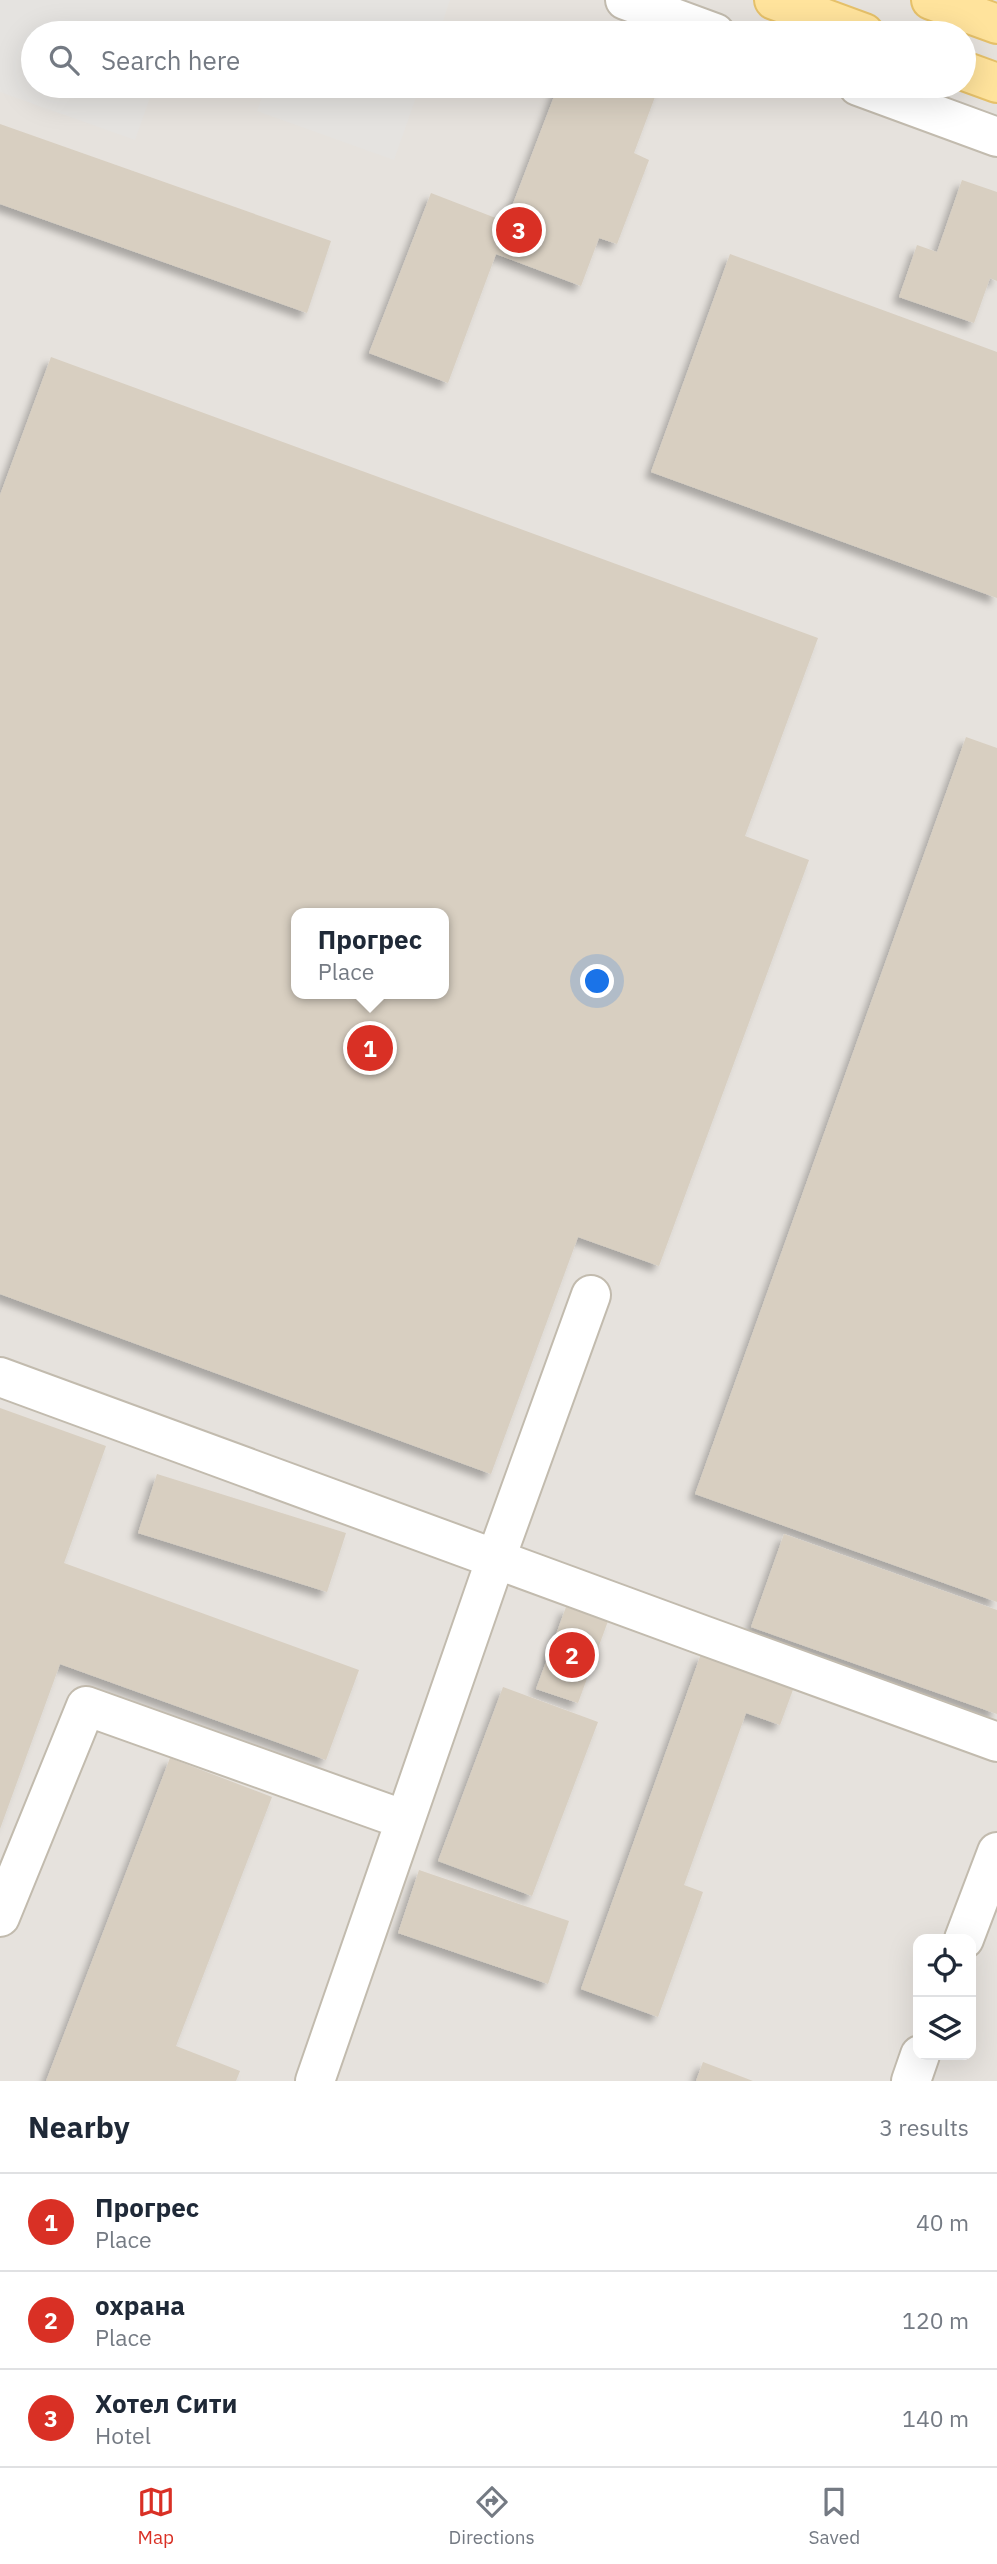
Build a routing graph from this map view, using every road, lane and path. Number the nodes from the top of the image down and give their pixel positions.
1 (625, 0) edge
2 (774, 0) edge
3 (931, 0) edge
4 (682, 21) edge
5 (831, 21) edge
6 (997, 24) edge
7 (976, 75) edge
8 (997, 83) edge
9 (891, 98) edge
10 (997, 137) edge
11 (592, 1294) dead end
12 (0, 1377) edge
13 (496, 1558) junction
14 (997, 1742) edge
15 (405, 1820) junction
16 (997, 1852) edge
17 (0, 1917) edge
18 (966, 1934) edge
19 (918, 2060) edge
20 (315, 2081) edge
21 (911, 2081) edge

1 - 4 street
2 - 5 main road
3 - 6 main road
7 - 8 main road
9 - 10 street
11 - 13 street
12 - 13 street
13 - 14 street
13 - 15 street
15 - 17 street
15 - 20 street
16 - 18 street
19 - 21 street

